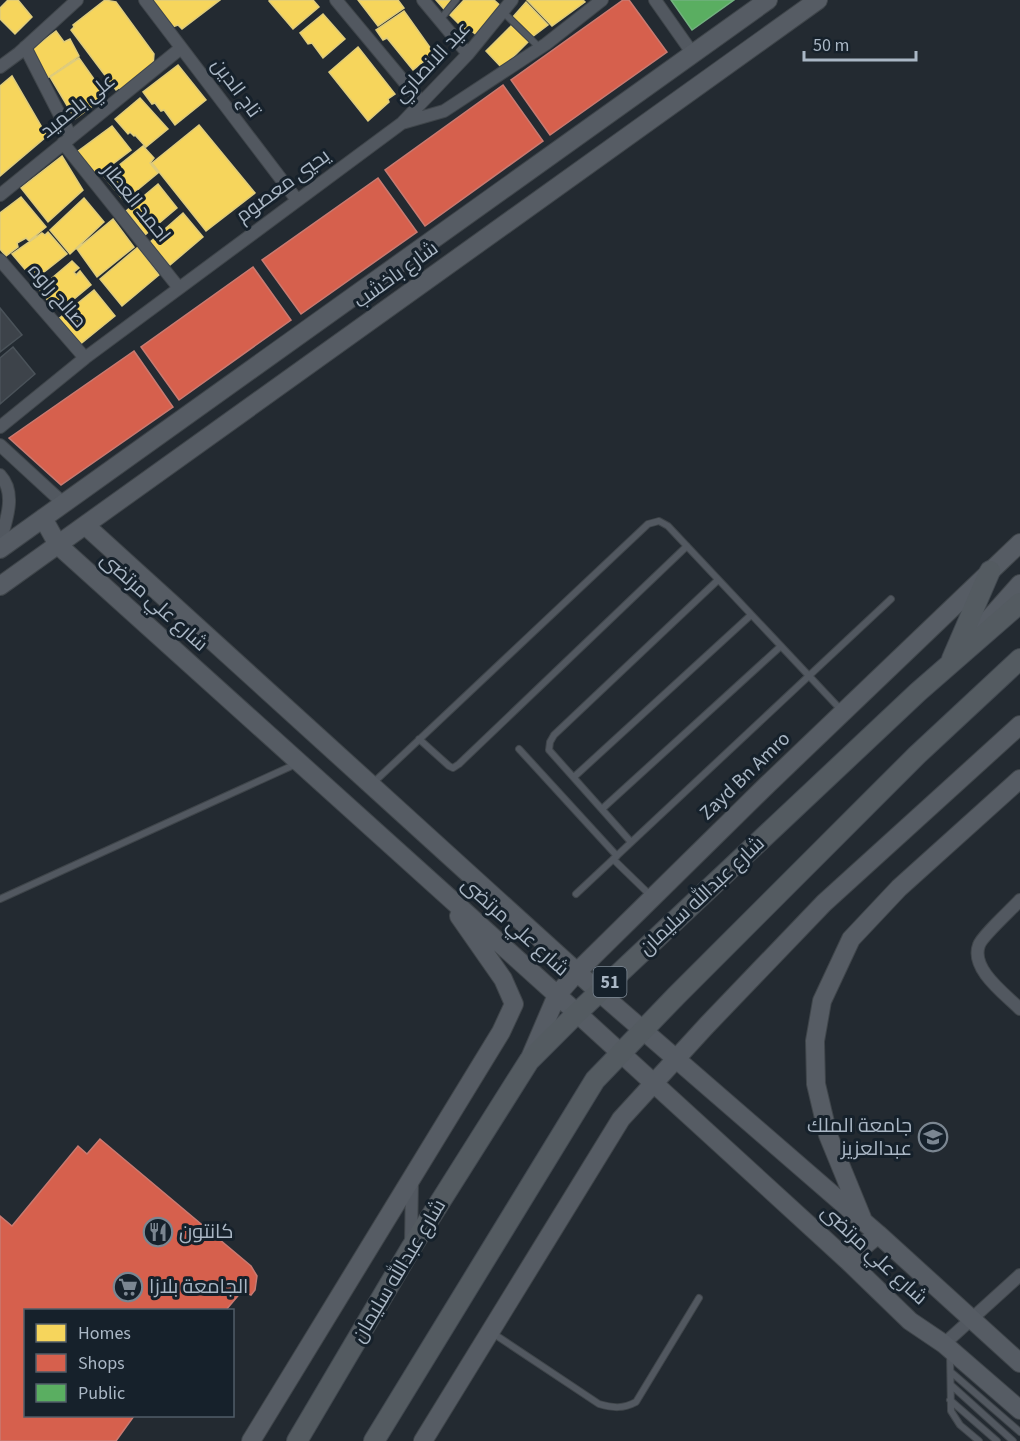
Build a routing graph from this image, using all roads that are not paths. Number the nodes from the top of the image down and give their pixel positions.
1 (77, 0) edge
2 (145, 0) edge
3 (336, 0) edge
4 (423, 0) edge
5 (456, 0) edge
6 (512, 0) edge
7 (655, 0) edge
8 (768, 0) edge
9 (818, 0) edge
10 (598, 1) edge
11 (503, 12) junction
12 (440, 20) junction
13 (25, 47) junction
14 (182, 48) junction
15 (540, 48) junction
16 (468, 54) junction
17 (693, 54) junction
18 (0, 67) edge
19 (422, 102) junction
20 (402, 123) junction
21 (67, 140) junction
22 (0, 193) edge
23 (297, 200) junction
24 (0, 260) edge
25 (179, 288) junction
26 (85, 358) junction
27 (0, 427) edge
28 (0, 445) edge
29 (0, 476) edge
30 (63, 503) junction
31 (43, 518) junction
32 (85, 525) junction
33 (0, 542) edge
34 (1020, 543) edge
35 (57, 545) junction
36 (687, 546) junction
37 (0, 549) edge
38 (990, 571) junction
39 (718, 580) junction
40 (1020, 584) edge
41 (0, 586) edge
42 (891, 599) dead end
43 (1020, 603) edge
44 (751, 615) junction
45 (781, 646) junction
46 (1020, 659) edge
47 (950, 663) junction
48 (1020, 664) edge
49 (808, 676) junction
50 (982, 694) junction
51 (843, 712) junction
52 (1020, 725) edge
53 (419, 739) junction
54 (519, 749) dead end
55 (299, 763) junction
56 (574, 777) junction
57 (1020, 779) edge
58 (372, 784) junction
59 (602, 809) junction
60 (631, 842) junction
61 (615, 857) junction
62 (441, 891) junction
63 (576, 894) dead end
64 (653, 898) junction
65 (0, 899) edge
66 (1020, 900) edge
67 (578, 971) junction
68 (599, 992) junction
69 (557, 996) junction
70 (1020, 1009) edge
71 (577, 1013) junction
72 (643, 1030) junction
73 (621, 1053) junction
74 (677, 1059) junction
75 (529, 1061) junction
76 (655, 1084) junction
77 (412, 1177) junction
78 (871, 1228) junction
79 (411, 1248) junction
80 (847, 1260) junction
81 (1020, 1275) edge
82 (699, 1298) dead end
83 (972, 1320) junction
84 (490, 1331) junction
85 (947, 1347) junction
86 (1020, 1363) edge
87 (951, 1372) junction
88 (951, 1385) junction
89 (950, 1401) junction
90 (1020, 1410) edge
91 (1020, 1432) edge
92 (296, 1439) edge
93 (251, 1441) edge
94 (374, 1441) edge
95 (423, 1441) edge
96 (979, 1441) edge
97 (997, 1441) edge
98 (1013, 1441) edge

1 - 13 street
2 - 14 street, تاج الدين
3 - 19 street
4 - 12 street
5 - 12 lane
6 - 11 street, عيد الانصاري
7 - 17 street
8 - 17 main road, شارع باخشب
9 - 32 main road, شارع باخشب
10 - 15 street, يحيي معصوم
11 - 15 lane
11 - 16 street, عيد الانصاري
12 - 16 street
13 - 18 street
13 - 21 street, احمد العطار
14 - 21 street, علي باحميد
14 - 23 street, تاج الدين
15 - 20 street, يحيي معصوم
16 - 19 street, عيد الانصاري
17 - 30 main road, شارع باخشب
19 - 20 street, عيد الانصاري
20 - 23 street, يحيي معصوم
21 - 22 street, علي باحميد
21 - 25 street, احمد العطار
23 - 25 street, يحيي معصوم
24 - 26 street, صالح راوه
25 - 26 street, يحيي معصوم
26 - 27 street, يحيي معصوم
28 - 30 street
29 - 33 street
30 - 31 main road, شارع باخشب
31 - 35 main road, شارع علي مرتضى
31 - 37 main road, شارع باخشب
32 - 35 main road, شارع باخشب
32 - 58 main road, شارع علي مرتضى
34 - 38 main road, Zayd Bn Amro
35 - 41 main road, شارع باخشب
35 - 55 main road, شارع علي مرتضى
36 - 39 lane
36 - 53 lane
36 - 53 lane
38 - 47 main road
38 - 51 main road, Zayd Bn Amro
39 - 44 lane
39 - 56 lane
40 - 47 main road
42 - 49 lane
43 - 47 main road, شارع عبدالله سليمان / 51
44 - 45 lane
44 - 56 lane
45 - 49 lane
45 - 59 lane
46 - 50 main road
47 - 68 main road, شارع عبدالله سليمان / 51
48 - 50 main road
49 - 51 lane
49 - 60 lane
50 - 72 main road
51 - 64 main road, Zayd Bn Amro
52 - 74 main road
53 - 58 lane
54 - 61 lane
55 - 62 main road, شارع علي مرتضى
55 - 65 lane
56 - 59 lane
57 - 78 main road
58 - 67 main road, شارع علي مرتضى
59 - 60 lane
60 - 61 lane
61 - 63 lane
61 - 64 lane
62 - 69 main road, شارع علي مرتضى
62 - 77 main road
64 - 67 main road, Zayd Bn Amro
66 - 70 street
67 - 68 main road, شارع علي مرتضى
67 - 69 main road, Zayd Bn Amro
68 - 71 main road, شارع عبدالله سليمان / 51
68 - 72 main road, شارع علي مرتضى
69 - 71 main road, شارع علي مرتضى
69 - 75 main road, Zayd Bn Amro
71 - 73 main road, شارع علي مرتضى
71 - 75 main road, شارع عبدالله سليمان / 51
72 - 73 main road
72 - 74 main road, شارع علي مرتضى
73 - 76 main road, شارع علي مرتضى
73 - 94 main road
74 - 76 main road
74 - 78 main road, شارع علي مرتضى
75 - 79 main road, شارع عبدالله سليمان / 51
76 - 80 main road, شارع علي مرتضى
76 - 84 main road
77 - 79 street
77 - 93 main road
78 - 80 main road
78 - 83 main road, شارع علي مرتضى
79 - 92 main road, شارع عبدالله سليمان / 51
80 - 85 main road, شارع علي مرتضى
81 - 83 street
82 - 84 lane
83 - 85 street
83 - 86 main road, شارع علي مرتضى
84 - 95 main road
85 - 87 lane
85 - 90 main road, شارع علي مرتضى
87 - 88 lane
87 - 91 lane
88 - 89 lane
88 - 98 lane
89 - 96 lane
89 - 97 lane

